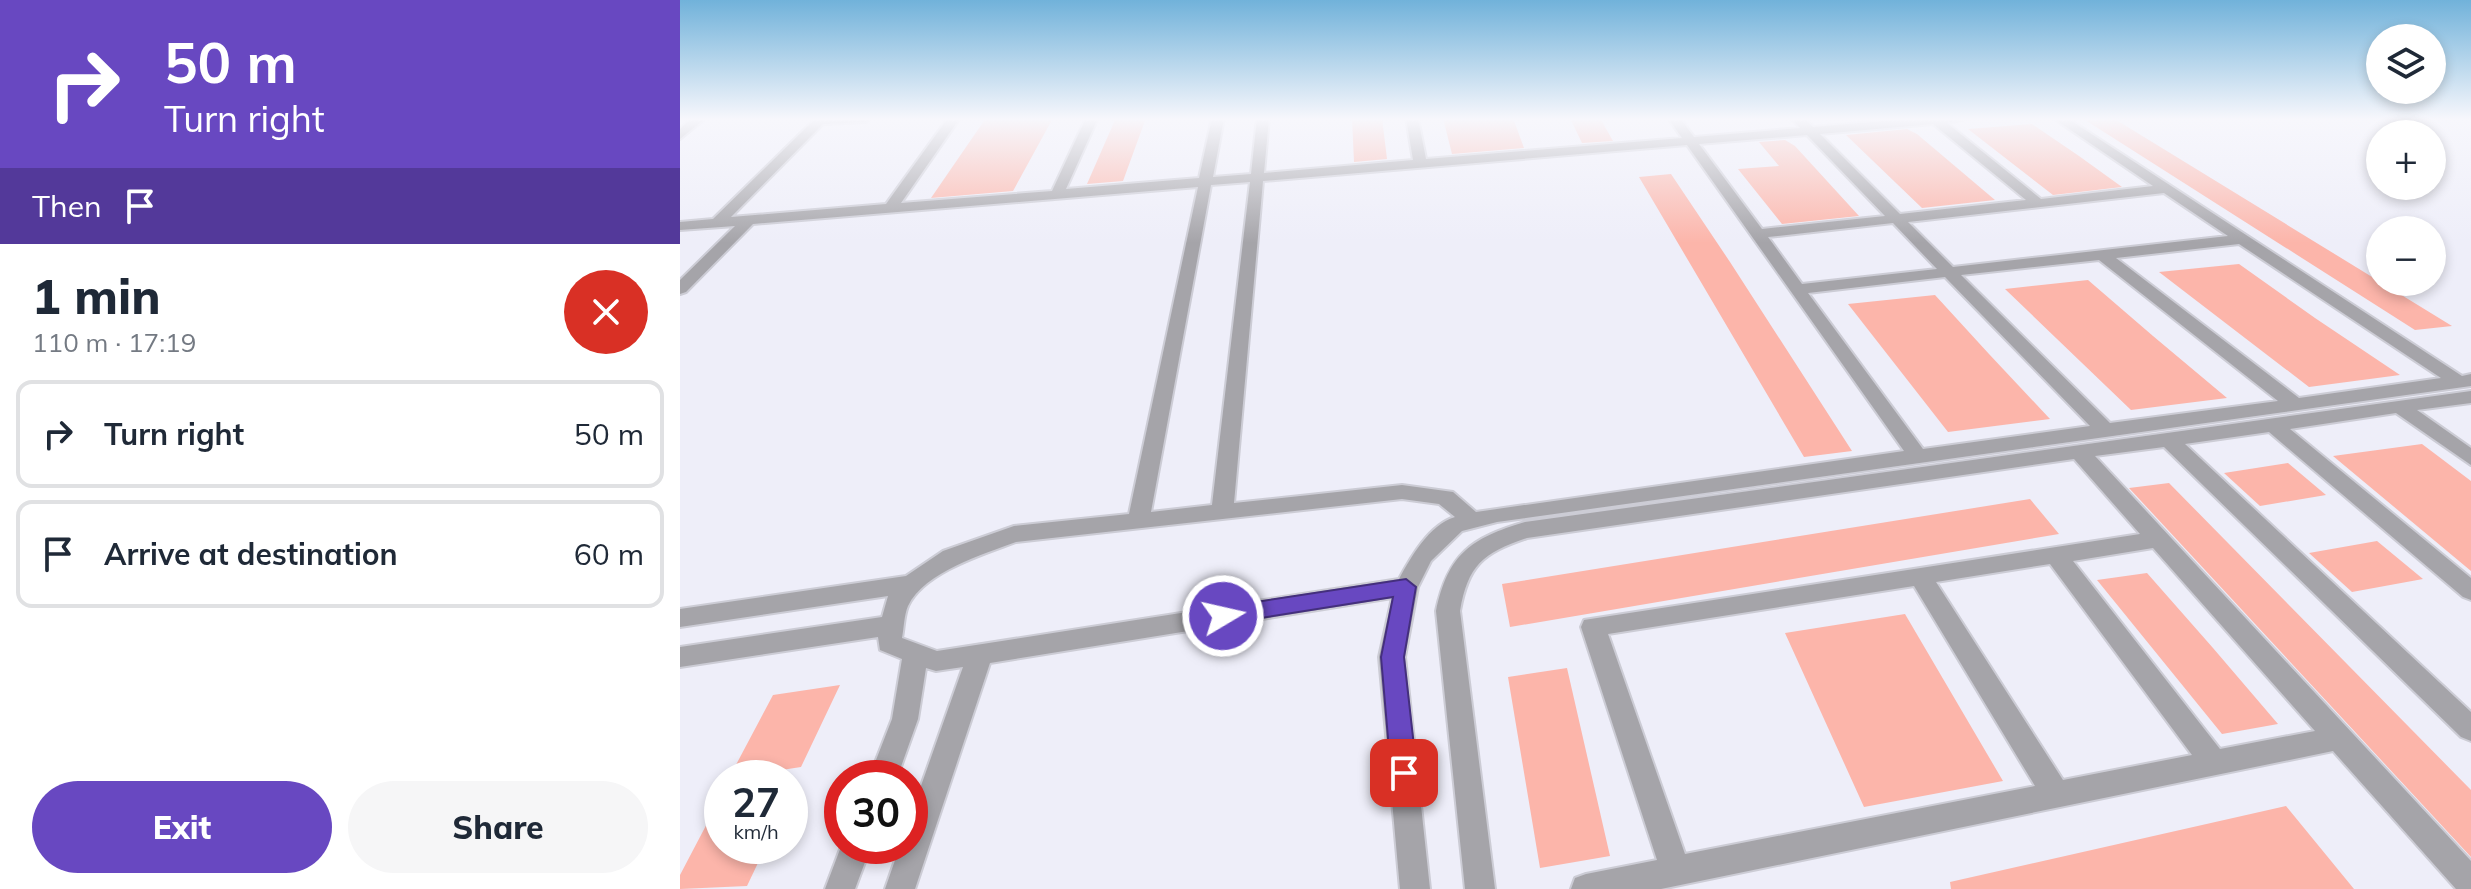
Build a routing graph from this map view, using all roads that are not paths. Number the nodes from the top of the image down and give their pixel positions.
1 (782, 159) edge
2 (925, 159) edge
3 (1073, 159) edge
4 (1209, 159) edge
5 (1259, 159) edge
6 (1419, 159) edge
7 (1485, 159) edge
8 (1704, 159) edge
9 (1838, 159) edge
10 (1983, 159) edge
11 (2122, 159) edge
12 (1420, 165) junction
13 (1257, 179) junction
14 (1204, 183) junction
15 (2167, 189) junction
16 (1057, 195) junction
17 (2038, 203) junction
18 (890, 209) junction
19 (1897, 219) junction
20 (749, 220) junction
21 (717, 223) junction
22 (680, 226) edge
23 (1757, 234) junction
24 (2242, 239) junction
25 (2103, 255) junction
26 (1949, 272) junction
27 (680, 289) edge
28 (1797, 289) junction
29 (2467, 386) edge
30 (2296, 405) junction
31 (2399, 407) junction
32 (2273, 425) junction
33 (2106, 431) junction
34 (2168, 439) junction
35 (2079, 452) junction
36 (1918, 456) junction
37 (2471, 458) edge
38 (1222, 512) junction
39 (1472, 520) junction
40 (1138, 521) junction
41 (2158, 539) junction
42 (2056, 555) junction
43 (1920, 576) junction
44 (912, 584) junction
45 (1406, 587) junction
46 (2471, 591) edge
47 (680, 618) edge
48 (892, 625) junction
49 (916, 653) junction
50 (980, 654) junction
51 (680, 657) edge
52 (2471, 729) edge
53 (2339, 738) junction
54 (890, 760) edge
55 (2214, 763) junction
56 (2056, 794) junction
57 (849, 864) edge
58 (1676, 871) junction
59 (2471, 883) edge
60 (840, 889) edge
61 (900, 889) edge
62 (1415, 889) edge
63 (1480, 889) edge
64 (1586, 889) edge

1 - 21 street
2 - 18 street
3 - 16 street
4 - 14 street
5 - 13 street
6 - 12 street
7 - 12 street
8 - 23 street
9 - 19 street
10 - 17 street
11 - 15 street
12 - 13 street
13 - 14 street
13 - 38 street
14 - 16 street
14 - 40 street
15 - 17 street
15 - 24 street
16 - 18 street
17 - 19 street
18 - 20 street
19 - 23 street
19 - 26 street
20 - 21 street
20 - 27 street
21 - 22 street
23 - 28 street
24 - 25 street
24 - 29 street
25 - 26 street
25 - 30 street
26 - 28 street
26 - 33 street
28 - 36 street
29 - 30 street
29 - 31 street
30 - 33 street
31 - 32 street
31 - 37 street
32 - 34 street
32 - 46 street
33 - 36 street
34 - 35 street
34 - 52 street
35 - 41 street
35 - 63 street
36 - 39 street
38 - 39 street
38 - 40 street
39 - 45 street
40 - 44 street
41 - 42 street
41 - 53 street
42 - 43 street
42 - 55 street
43 - 56 street
43 - 58 street
44 - 47 street
44 - 48 street
45 - 50 street
45 - 62 street
48 - 49 street
48 - 51 street
49 - 50 street
49 - 54 street
50 - 61 street
53 - 55 street
53 - 59 street
55 - 56 street
56 - 58 street
57 - 60 street
58 - 64 street

